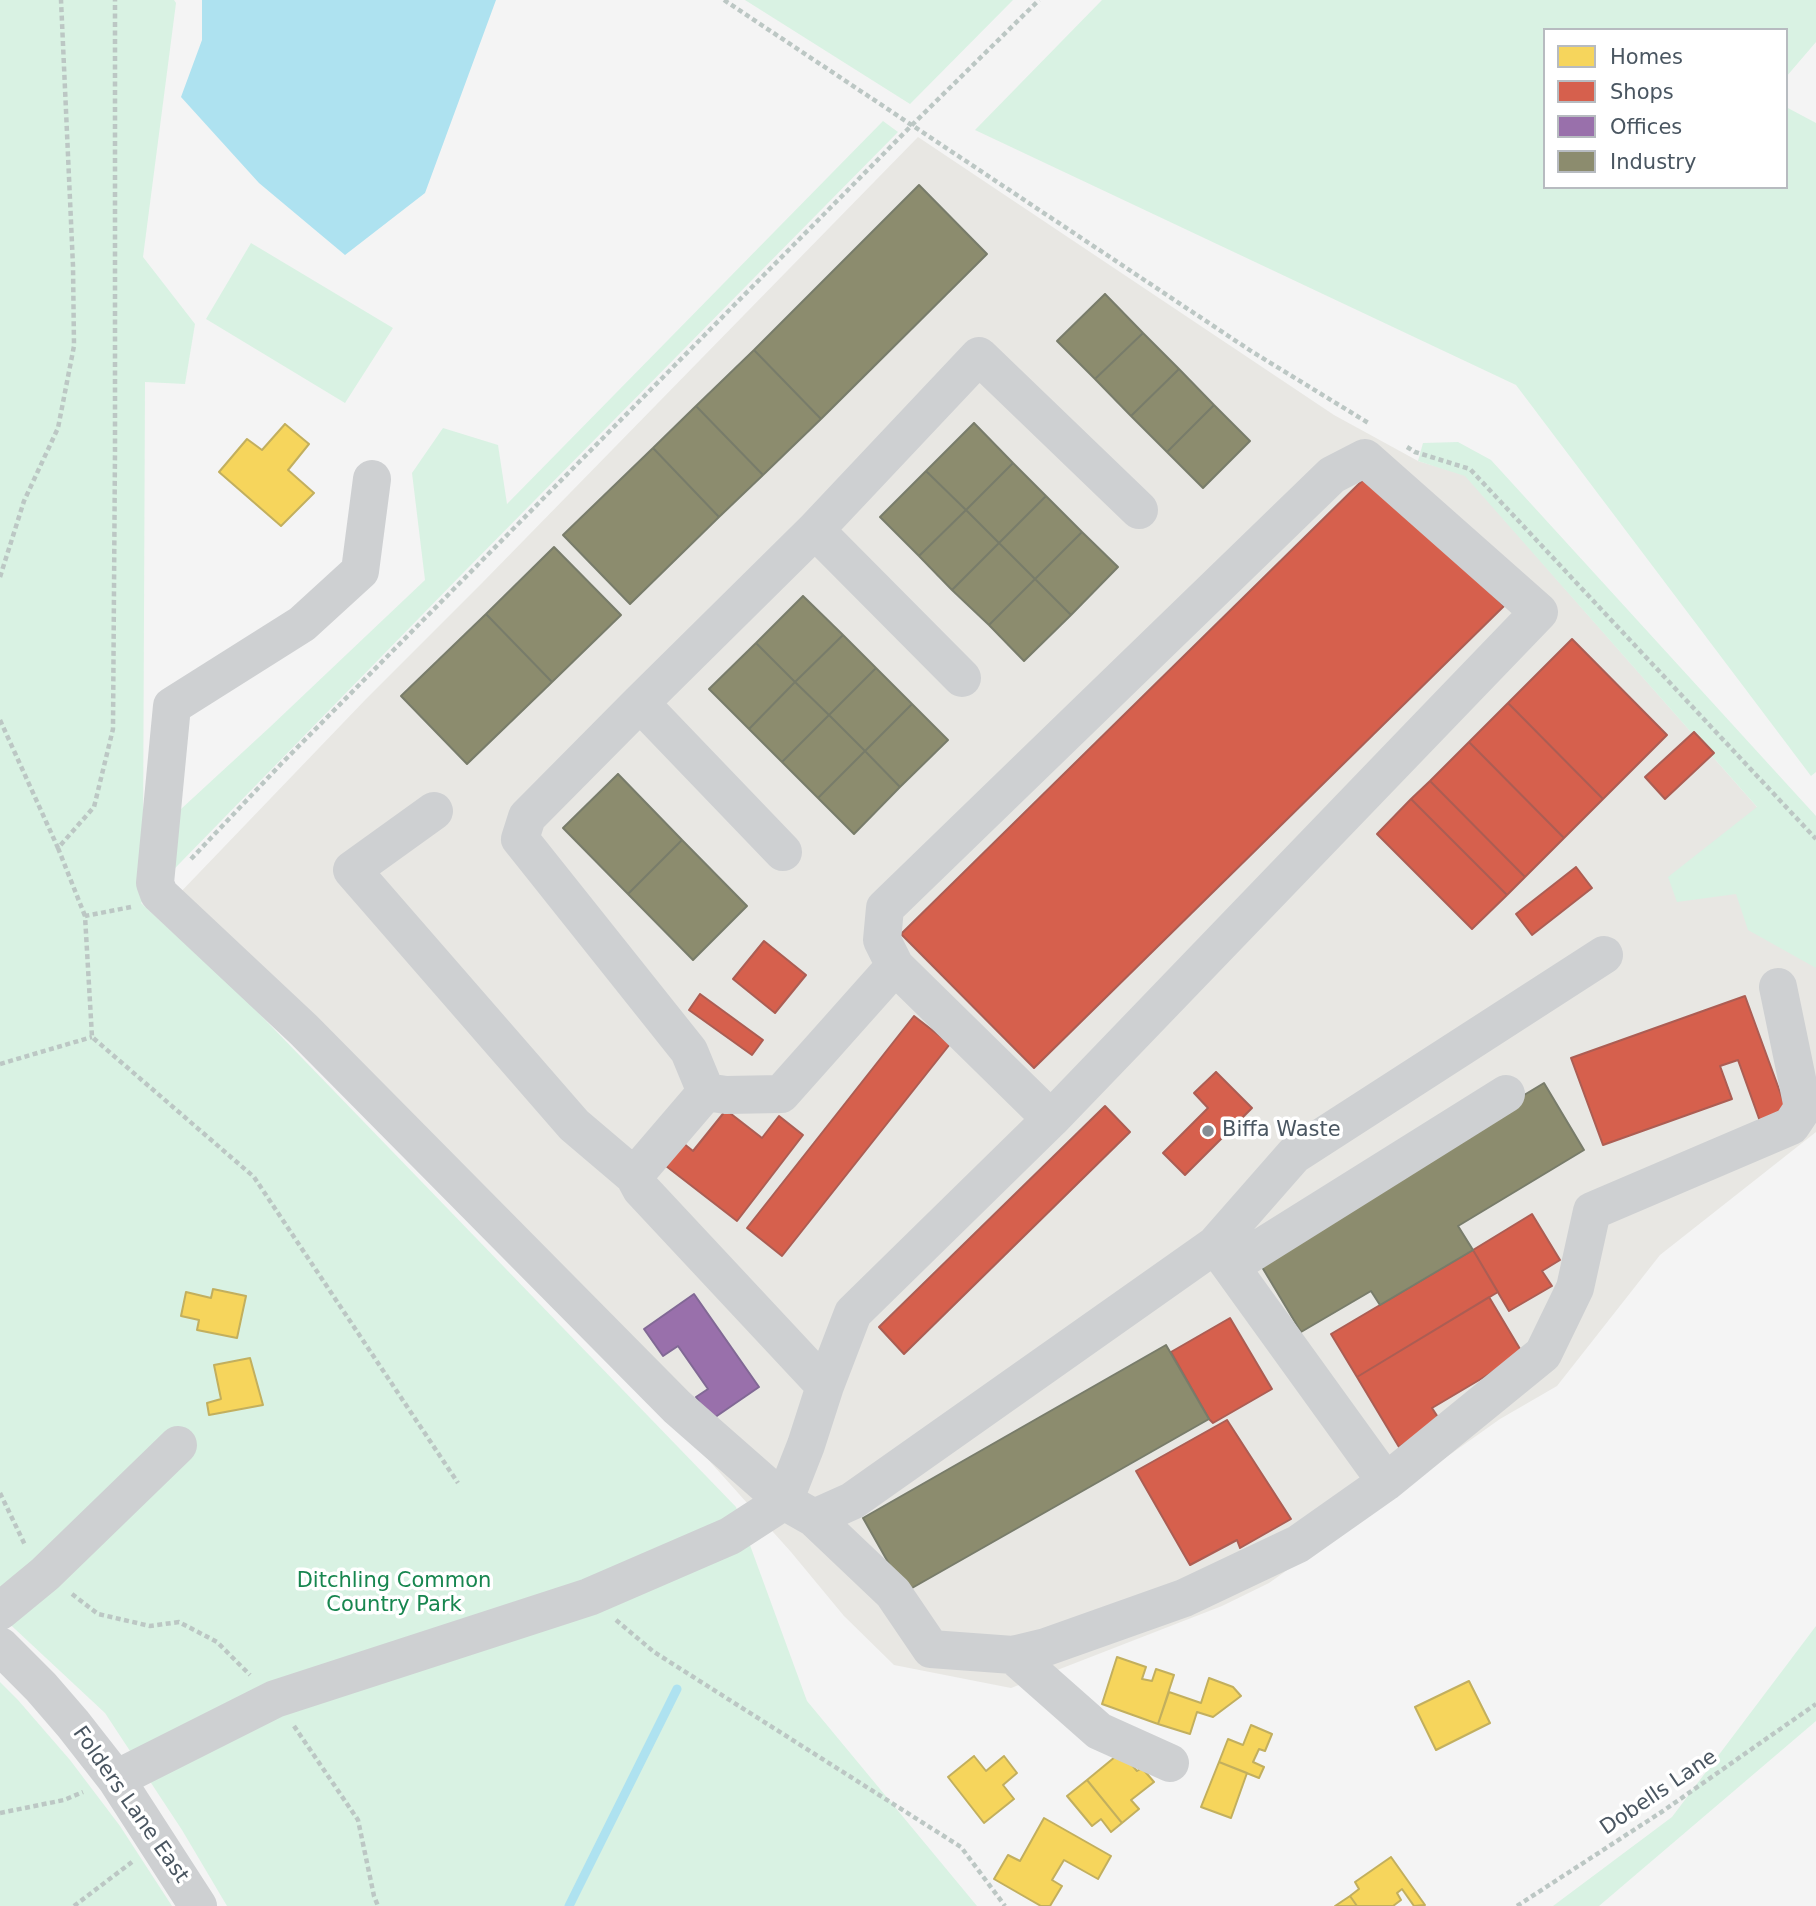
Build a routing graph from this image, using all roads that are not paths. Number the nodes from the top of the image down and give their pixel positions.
1 (372, 479) dead end
2 (1139, 510) dead end
3 (815, 530) junction
4 (962, 678) dead end
5 (640, 702) junction
6 (434, 811) dead end
7 (783, 852) dead end
8 (1604, 956) dead end
9 (895, 966) junction
10 (1778, 987) dead end
11 (706, 1092) junction
12 (1506, 1094) dead end
13 (1051, 1119) junction
14 (634, 1176) junction
15 (1223, 1255) junction
16 (825, 1386) junction
17 (178, 1445) dead end
18 (1386, 1482) junction
19 (799, 1510) junction
20 (0, 1611) edge
21 (0, 1646) edge
22 (1013, 1654) junction
23 (1170, 1763) dead end
24 (116, 1779) junction
25 (198, 1906) edge

1 - 19 street
2 - 3 street
3 - 4 street
3 - 5 street
5 - 7 street
5 - 11 street
6 - 14 street
8 - 15 street
9 - 11 street
9 - 13 street
9 - 13 street
10 - 18 street
11 - 14 street
12 - 15 street
13 - 16 street
14 - 16 street
15 - 18 street
15 - 19 street
16 - 19 street
17 - 20 street
18 - 22 street
19 - 22 street
19 - 24 street
21 - 24 street, Folders Lane East
22 - 23 street
24 - 25 street, Folders Lane East

